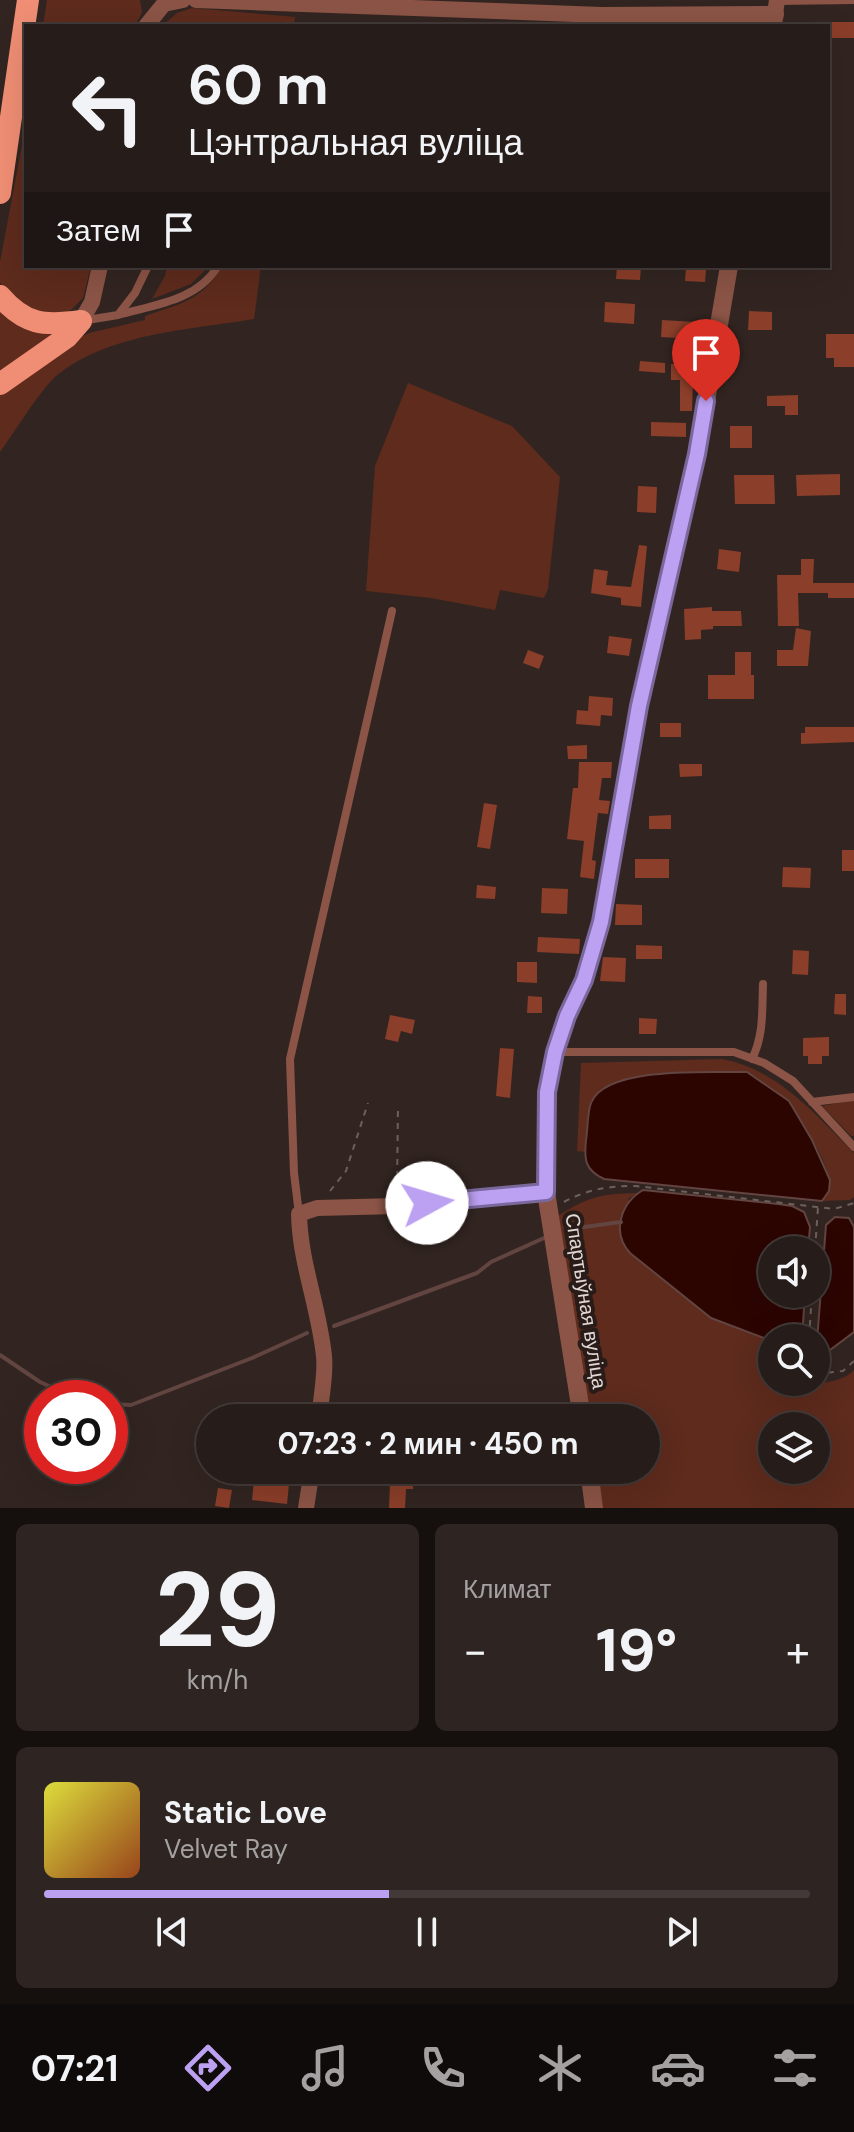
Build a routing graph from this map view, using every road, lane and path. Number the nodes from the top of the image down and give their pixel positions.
1 (28, 0) edge
2 (183, 0) edge
3 (196, 0) edge
4 (854, 0) edge
5 (163, 2) edge
6 (248, 2) edge
7 (323, 3) edge
8 (425, 4) edge
9 (450, 5) edge
10 (775, 10) edge
11 (25, 24) edge
12 (147, 24) edge
13 (24, 28) edge
14 (0, 193) edge
15 (100, 268) edge
16 (147, 268) edge
17 (217, 268) edge
18 (729, 268) edge
19 (0, 296) edge
20 (118, 315) junction
21 (81, 321) junction
22 (0, 384) edge
23 (392, 611) dead end
24 (763, 984) dead end
25 (555, 1052) junction
26 (752, 1059) junction
27 (854, 1097) edge
28 (812, 1102) junction
29 (368, 1103) dead end
30 (398, 1106) dead end
31 (852, 1142) edge
32 (548, 1200) junction
33 (854, 1203) edge
34 (397, 1206) junction
35 (818, 1206) junction
36 (317, 1208) junction
37 (299, 1214) junction
38 (816, 1236) edge
39 (854, 1361) edge
40 (830, 1372) edge
41 (320, 1404) edge
42 (580, 1404) edge
43 (310, 1484) edge
44 (591, 1484) edge
45 (306, 1508) edge
46 (594, 1508) edge

1 - 11 highway
2 - 5 street
3 - 6 street
4 - 10 lane
5 - 12 street
6 - 7 street
7 - 8 street
8 - 9 street
9 - 10 street
13 - 14 highway
15 - 21 street
16 - 20 lane
17 - 20 lane
18 - 25 street, Спартыўная вуліца
19 - 21 highway
20 - 21 lane
21 - 22 highway
23 - 37 lane
24 - 26 lane
25 - 26 lane
25 - 32 street, Спартыўная вуліца
26 - 28 lane
27 - 28 lane
28 - 31 lane
29 - 36 path
30 - 34 path
32 - 34 street
32 - 35 path
32 - 42 street, Спартыўная вуліца
33 - 35 path
34 - 36 street
35 - 38 path
36 - 37 street
37 - 41 street
39 - 40 path
43 - 45 street
44 - 46 street

